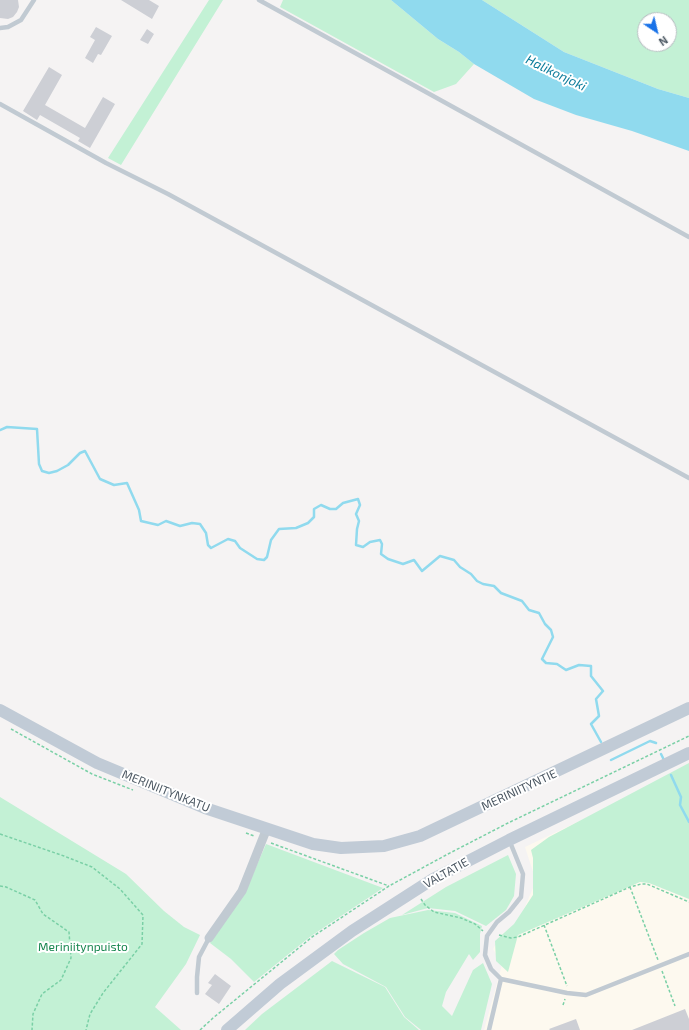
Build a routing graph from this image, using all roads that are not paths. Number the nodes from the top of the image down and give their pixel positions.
1 (34, 0) edge
2 (259, 0) edge
3 (0, 28) edge
4 (0, 104) edge
5 (689, 237) edge
6 (689, 478) edge
7 (689, 708) edge
8 (0, 710) edge
9 (689, 753) edge
10 (267, 828) junction
11 (509, 840) junction
12 (341, 848) joint
13 (208, 938) joint
14 (689, 954) edge
15 (501, 979) junction
16 (197, 993) dead end
17 (227, 1030) edge
18 (489, 1030) edge

1 - 3 lane
2 - 5 lane
4 - 6 lane
7 - 12 main road, MERINIITYNTIE
8 - 10 main road, MERINIITYNKATU
9 - 11 main road, VALTATIE
10 - 12 main road, MERINIITYNKATU
10 - 13 street
11 - 15 lane
11 - 17 main road, VALTATIE
13 - 16 lane
14 - 15 lane
15 - 18 lane

